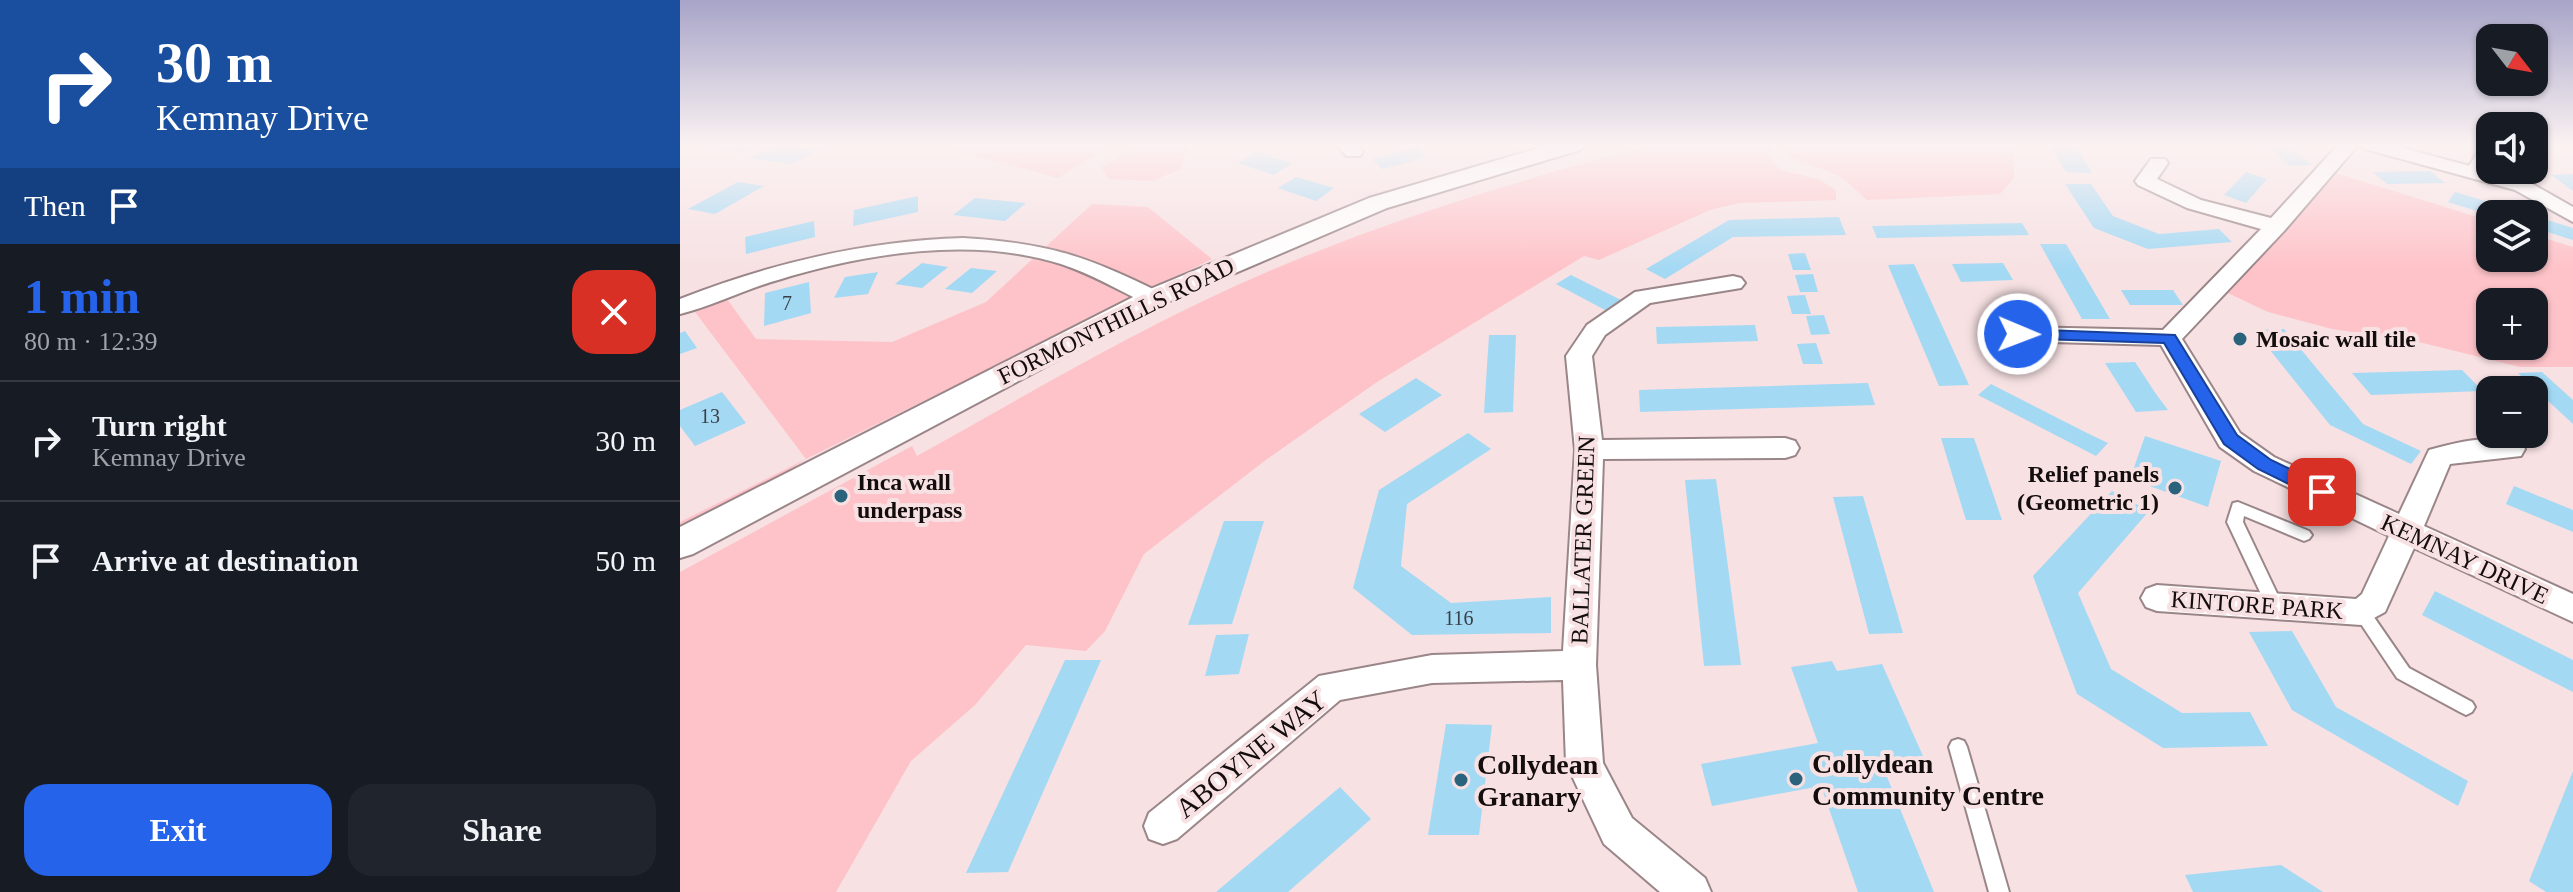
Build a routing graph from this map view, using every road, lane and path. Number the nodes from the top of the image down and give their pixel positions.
1 (1433, 187) edge
2 (2157, 187) edge
3 (2311, 187) edge
4 (2523, 187) edge
5 (2573, 216) edge
6 (2276, 226) junction
7 (1733, 283) dead end
8 (1153, 298) junction
9 (680, 307) edge
10 (2018, 334) dead end
11 (2169, 338) junction
12 (1785, 448) dead end
13 (2511, 449) dead end
14 (1589, 450) junction
15 (2408, 534) junction
16 (2304, 535) dead end
17 (680, 544) edge
18 (2157, 598) dead end
19 (2275, 606) junction
20 (2573, 609) edge
21 (2361, 612) junction
22 (1579, 665) junction
23 (2466, 707) dead end
24 (1958, 747) dead end
25 (1163, 826) dead end
26 (1687, 891) edge
27 (1999, 892) edge

1 - 8 street, FORMONTHILLS ROAD
2 - 6 street
3 - 6 street
4 - 5 street
6 - 11 street
7 - 14 street, BALLATER GREEN
8 - 9 street
8 - 17 street, FORMONTHILLS ROAD
10 - 11 street
11 - 15 street, KEMNAY DRIVE
12 - 14 street
13 - 15 street, KINTORE PARK
14 - 22 street, BALLATER GREEN
15 - 20 street, KEMNAY DRIVE
15 - 21 street, KINTORE PARK
16 - 19 lane
18 - 19 street, KINTORE PARK
19 - 21 street, KINTORE PARK
21 - 23 lane
22 - 25 street, ABOYNE WAY
22 - 26 street, BALLATER GREEN
24 - 27 lane

